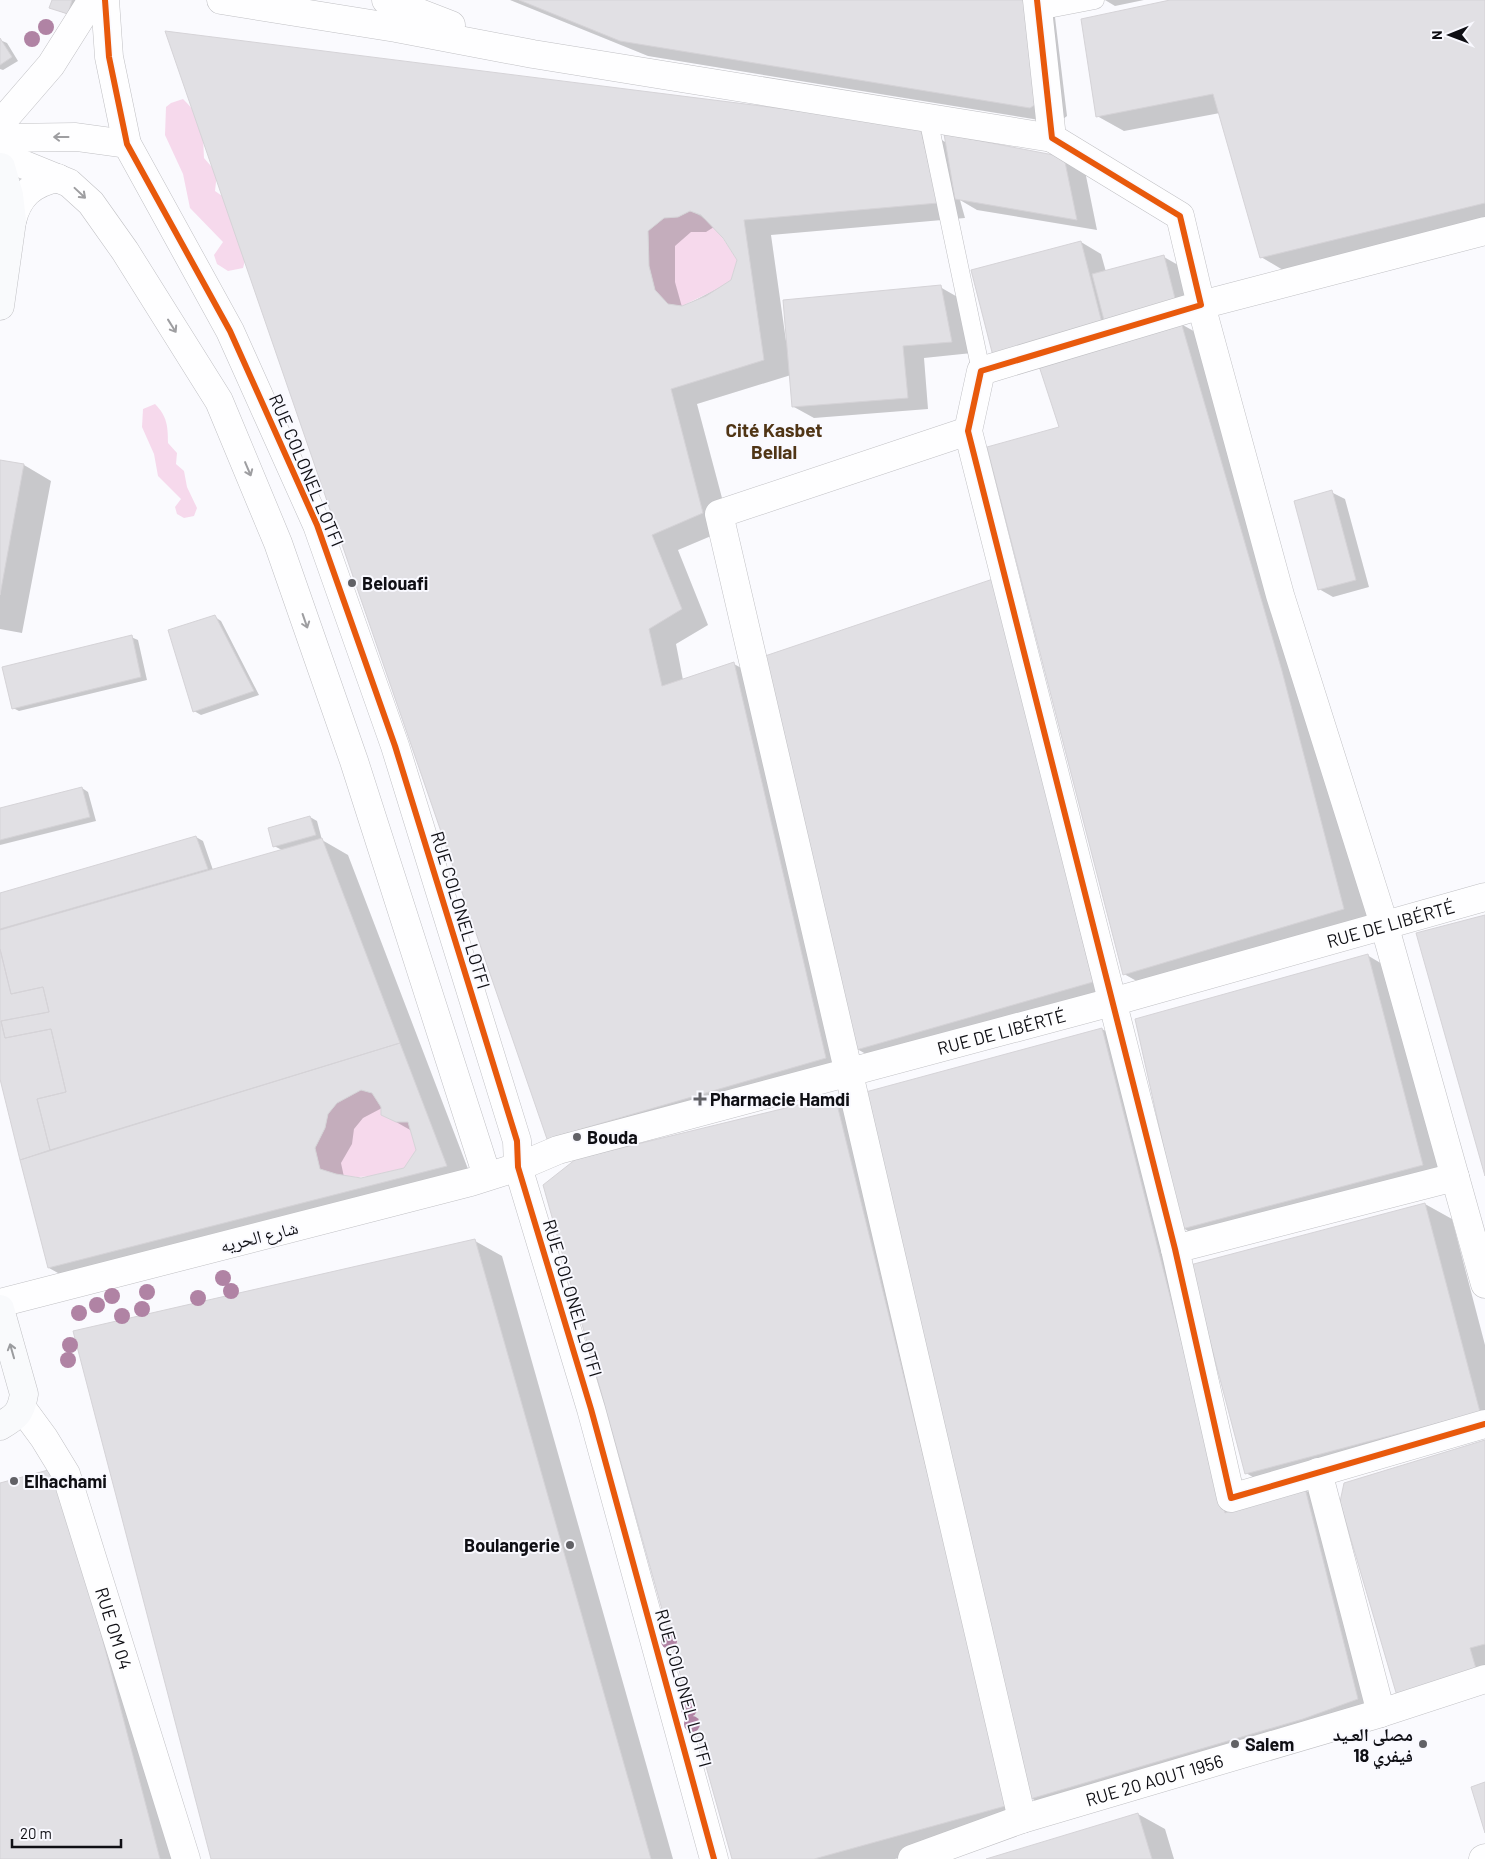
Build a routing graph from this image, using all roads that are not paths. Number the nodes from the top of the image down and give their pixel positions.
1 (92, 0) edge
2 (105, 0) edge
3 (221, 0) edge
4 (1096, 0) edge
5 (1037, 6) edge
6 (398, 9) edge
7 (928, 118) junction
8 (1052, 138) junction
9 (127, 144) junction
10 (1, 149) edge
11 (58, 178) junction
12 (12, 221) junction
13 (1485, 231) edge
14 (1201, 305) junction
15 (0, 306) edge
16 (981, 372) junction
17 (968, 431) junction
18 (395, 746) junction
19 (354, 761) junction
20 (1485, 897) edge
21 (1384, 924) junction
22 (1112, 1002) junction
23 (847, 1073) junction
24 (518, 1167) junction
25 (487, 1176) junction
26 (1455, 1176) junction
27 (1175, 1249) junction
28 (1481, 1252) edge
29 (1485, 1284) edge
30 (0, 1303) edge
31 (0, 1309) edge
32 (22, 1408) junction
33 (1485, 1424) edge
34 (0, 1426) edge
35 (1318, 1472) junction
36 (1485, 1679) edge
37 (1381, 1713) junction
38 (1022, 1819) junction
39 (186, 1859) edge
40 (714, 1859) edge
41 (912, 1859) edge

1 - 10 street
2 - 9 street, RUE COLONEL LOTFI
3 - 6 street
4 - 5 lane
5 - 8 street
6 - 7 street
7 - 8 street
7 - 16 lane
8 - 14 street
9 -> 10 street
9 - 18 street, RUE COLONEL LOTFI
10 - 11 street
10 - 12 street
11 - 12 street
11 -> 19 street
12 - 15 street
13 - 14 street
14 - 16 street
14 - 21 street
16 - 17 street
17 - 22 street
17 - 23 street
18 - 19 street
18 - 24 street, RUE COLONEL LOTFI
19 - 25 street
20 - 21 street, RUE DE LIBÉRTÉ
21 - 22 street, RUE DE LIBÉRTÉ
21 - 26 street
22 - 23 street, RUE DE LIBÉRTÉ
22 - 27 street
23 - 24 street, RUE DE LIBÉRTÉ
23 - 38 street
24 - 25 street, شارع الحريه
24 - 40 street, RUE COLONEL LOTFI
25 - 30 street, شارع الحريه
26 - 27 street
26 - 28 street
27 - 35 street
28 - 29 street
32 -> 31 street
32 - 34 street
32 - 39 street, RUE OM 04
33 - 35 street
35 - 37 street
36 - 37 street, RUE 20 AOUT 1956
37 - 38 street, RUE 20 AOUT 1956
38 - 41 street, RUE 20 AOUT 1956

